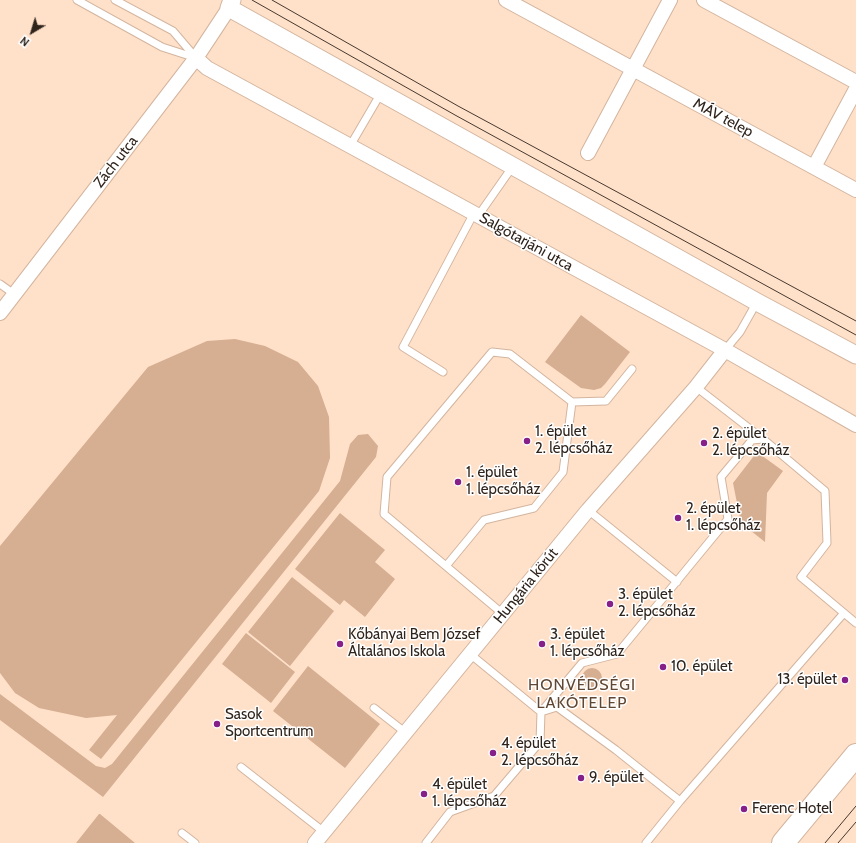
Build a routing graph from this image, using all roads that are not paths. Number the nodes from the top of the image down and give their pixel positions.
1 (77, 0) edge
2 (116, 0) edge
3 (506, 0) edge
4 (670, 0) edge
5 (704, 0) edge
6 (231, 4) edge
7 (196, 58) junction
8 (633, 69) junction
9 (856, 82) edge
10 (856, 89) edge
11 (381, 93) junction
12 (350, 146) junction
13 (588, 153) dead end
14 (513, 166) junction
15 (814, 167) junction
16 (856, 190) edge
17 (476, 215) junction
18 (0, 284) edge
19 (14, 294) junction
20 (757, 302) junction
21 (0, 313) edge
22 (725, 350) junction
23 (856, 355) edge
24 (632, 369) dead end
25 (443, 372) dead end
26 (696, 387) junction
27 (572, 402) junction
28 (856, 425) edge
29 (763, 439) junction
30 (588, 510) junction
31 (446, 566) junction
32 (677, 582) junction
33 (844, 613) junction
34 (503, 614) junction
35 (856, 623) edge
36 (470, 654) junction
37 (374, 708) dead end
38 (541, 712) junction
39 (406, 733) junction
40 (856, 755) edge
41 (241, 767) dead end
42 (680, 801) junction
43 (182, 833) dead end
44 (320, 838) edge
45 (195, 843) edge
46 (426, 843) edge
47 (646, 843) edge
48 (783, 843) edge

1 - 7 lane
2 - 7 lane
3 - 8 street, MÁV telep
4 - 8 street
5 - 9 street
6 - 7 street, Zách utca
6 - 11 street
7 - 12 street, Salgótarjáni utca
7 - 19 street, Zách utca
8 - 13 street
8 - 15 street, MÁV telep
10 - 15 street
11 - 12 lane
11 - 14 street
12 - 17 street, Salgótarjáni utca
14 - 17 lane
14 - 20 street
15 - 16 street, MÁV telep
17 - 22 street, Salgótarjáni utca
17 - 25 lane
18 - 19 lane
19 - 21 street, Zách utca
20 - 22 lane
20 - 23 street
22 - 26 street, Hungária körút
22 - 28 street, Salgótarjáni utca
24 - 27 lane
26 - 29 lane
26 - 30 street, Hungária körút
27 - 31 lane
27 - 31 lane
29 - 32 lane
29 - 33 lane
30 - 32 lane
30 - 34 street, Hungária körút
31 - 34 lane
32 - 38 lane
33 - 35 lane
33 - 42 lane
34 - 36 street, Hungária körút
36 - 38 lane
36 - 39 street, Hungária körút
37 - 39 lane
38 - 42 lane
38 - 46 lane
39 - 44 street, Hungária körút
40 - 48 main road
41 - 44 lane
42 - 47 lane
43 - 45 lane

